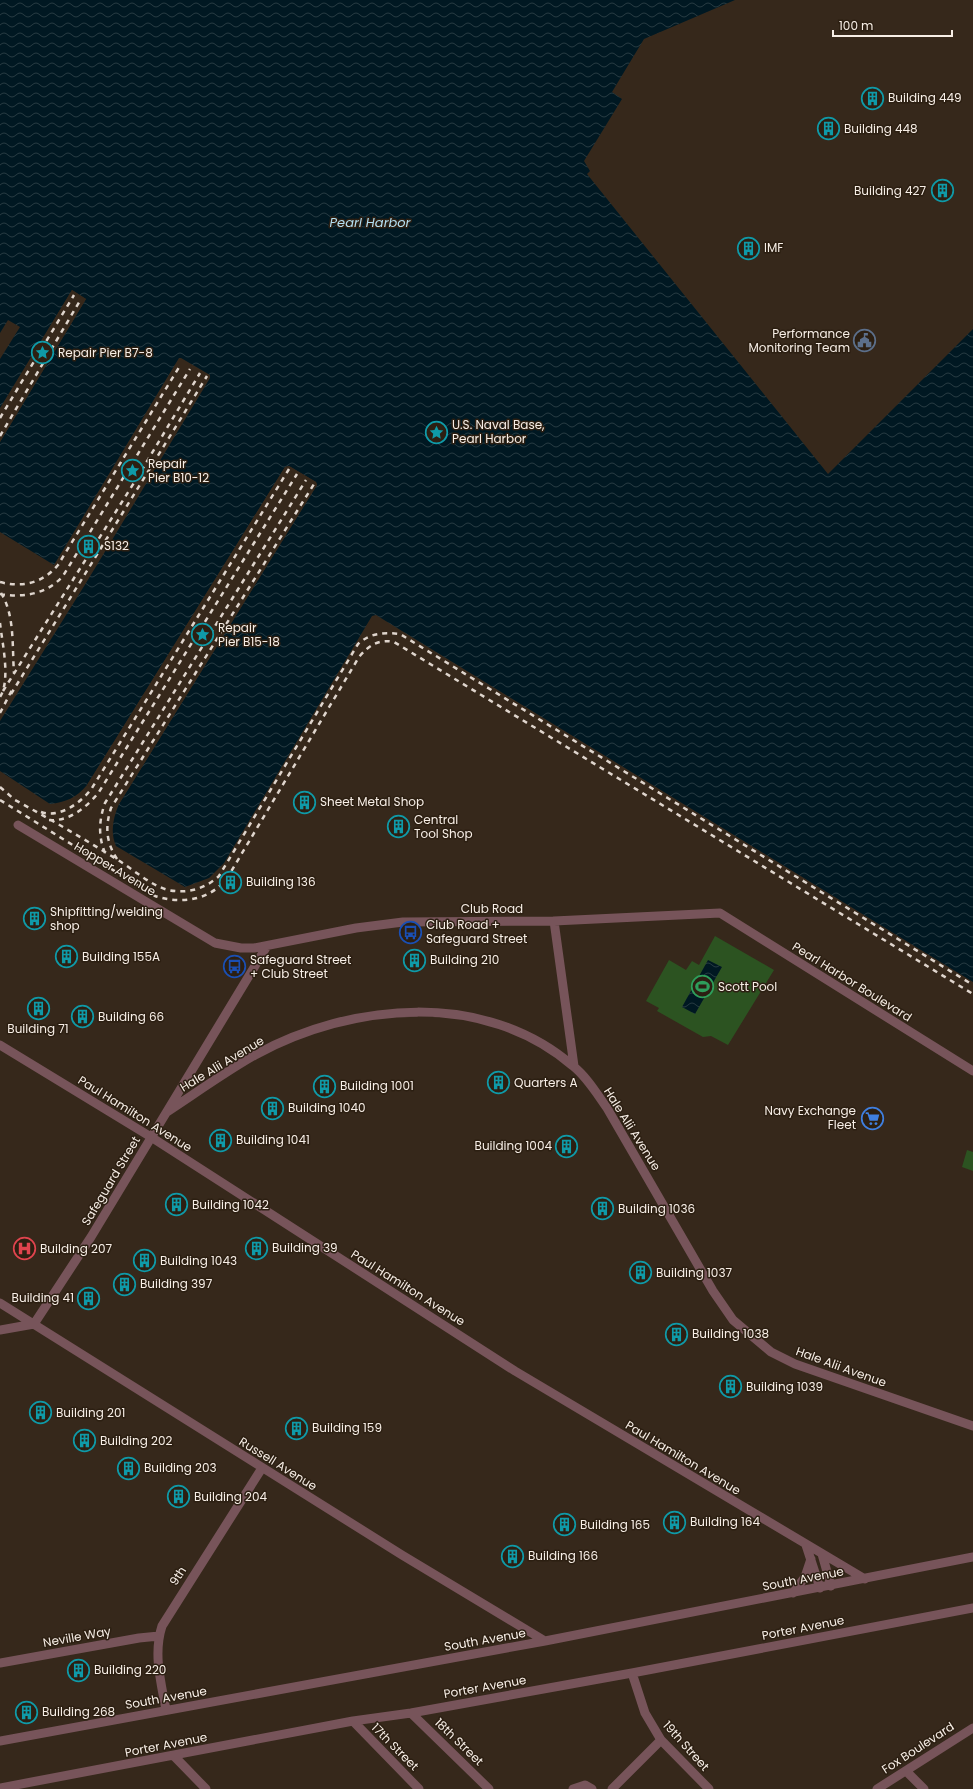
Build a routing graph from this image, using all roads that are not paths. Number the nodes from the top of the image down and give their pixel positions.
1 (18, 825) dead end
2 (720, 913) joint
3 (554, 921) junction
4 (267, 946) junction
5 (0, 1045) edge
6 (574, 1066) junction
7 (973, 1070) edge
8 (166, 1112) junction
9 (151, 1137) junction
10 (0, 1303) edge
11 (34, 1324) junction
12 (0, 1330) edge
13 (973, 1426) edge
14 (262, 1468) junction
15 (806, 1545) junction
16 (822, 1554) junction
17 (973, 1557) edge
18 (811, 1559) junction
19 (865, 1579) junction
20 (831, 1586) junction
21 (820, 1588) junction
22 (793, 1593) junction
23 (973, 1608) edge
24 (159, 1636) junction
25 (545, 1641) junction
26 (0, 1663) edge
27 (632, 1673) junction
28 (166, 1710) junction
29 (411, 1713) junction
30 (353, 1722) junction
31 (973, 1728) edge
32 (661, 1740) junction
33 (0, 1741) edge
34 (174, 1756) junction
35 (906, 1771) junction
36 (0, 1788) edge
37 (206, 1789) edge
38 (420, 1789) edge
39 (489, 1789) edge
40 (573, 1789) edge
41 (592, 1789) edge
42 (612, 1789) edge
43 (709, 1789) edge
44 (877, 1789) edge
45 (924, 1789) edge

1 - 4 street, Hopper Avenue
2 - 3 street, Club Road
2 - 7 street, Pearl Harbor Boulevard
3 - 4 street, Club Road
3 - 6 street
4 - 8 street, Safeguard Street
5 - 9 street, Paul Hamilton Avenue
6 - 8 street, Hale Alii Avenue
6 - 13 street, Hale Alii Avenue
8 - 9 street, Safeguard Street
9 - 11 street, Safeguard Street
9 - 15 street, Paul Hamilton Avenue
10 - 11 street, Russell Avenue
11 - 12 street
11 - 14 street, Russell Avenue
14 - 24 street, 9th
14 - 25 street, Russell Avenue
15 - 16 street, Paul Hamilton Avenue
15 - 18 street
16 - 19 street, Paul Hamilton Avenue
16 - 20 street
17 - 19 street, South Avenue
18 - 21 street
18 - 22 street
19 - 20 street, South Avenue
20 - 21 street, South Avenue
21 - 22 street, South Avenue
22 - 25 street, South Avenue
23 - 27 street, Porter Avenue
24 - 26 street, Neville Way
24 - 28 street, 9th
25 - 28 street, South Avenue
27 - 29 street, Porter Avenue
27 - 32 street, 19th Street
28 - 33 street, South Avenue
29 - 30 street, Porter Avenue
29 - 39 street, 18th Street
30 - 34 street, Porter Avenue
30 - 38 street, 17th Street
31 - 35 street, Fox Boulevard
32 - 42 street
32 - 43 street, 19th Street
34 - 36 street, Porter Avenue
34 - 37 street
35 - 44 street, Fox Boulevard
35 - 45 street
40 - 41 street

